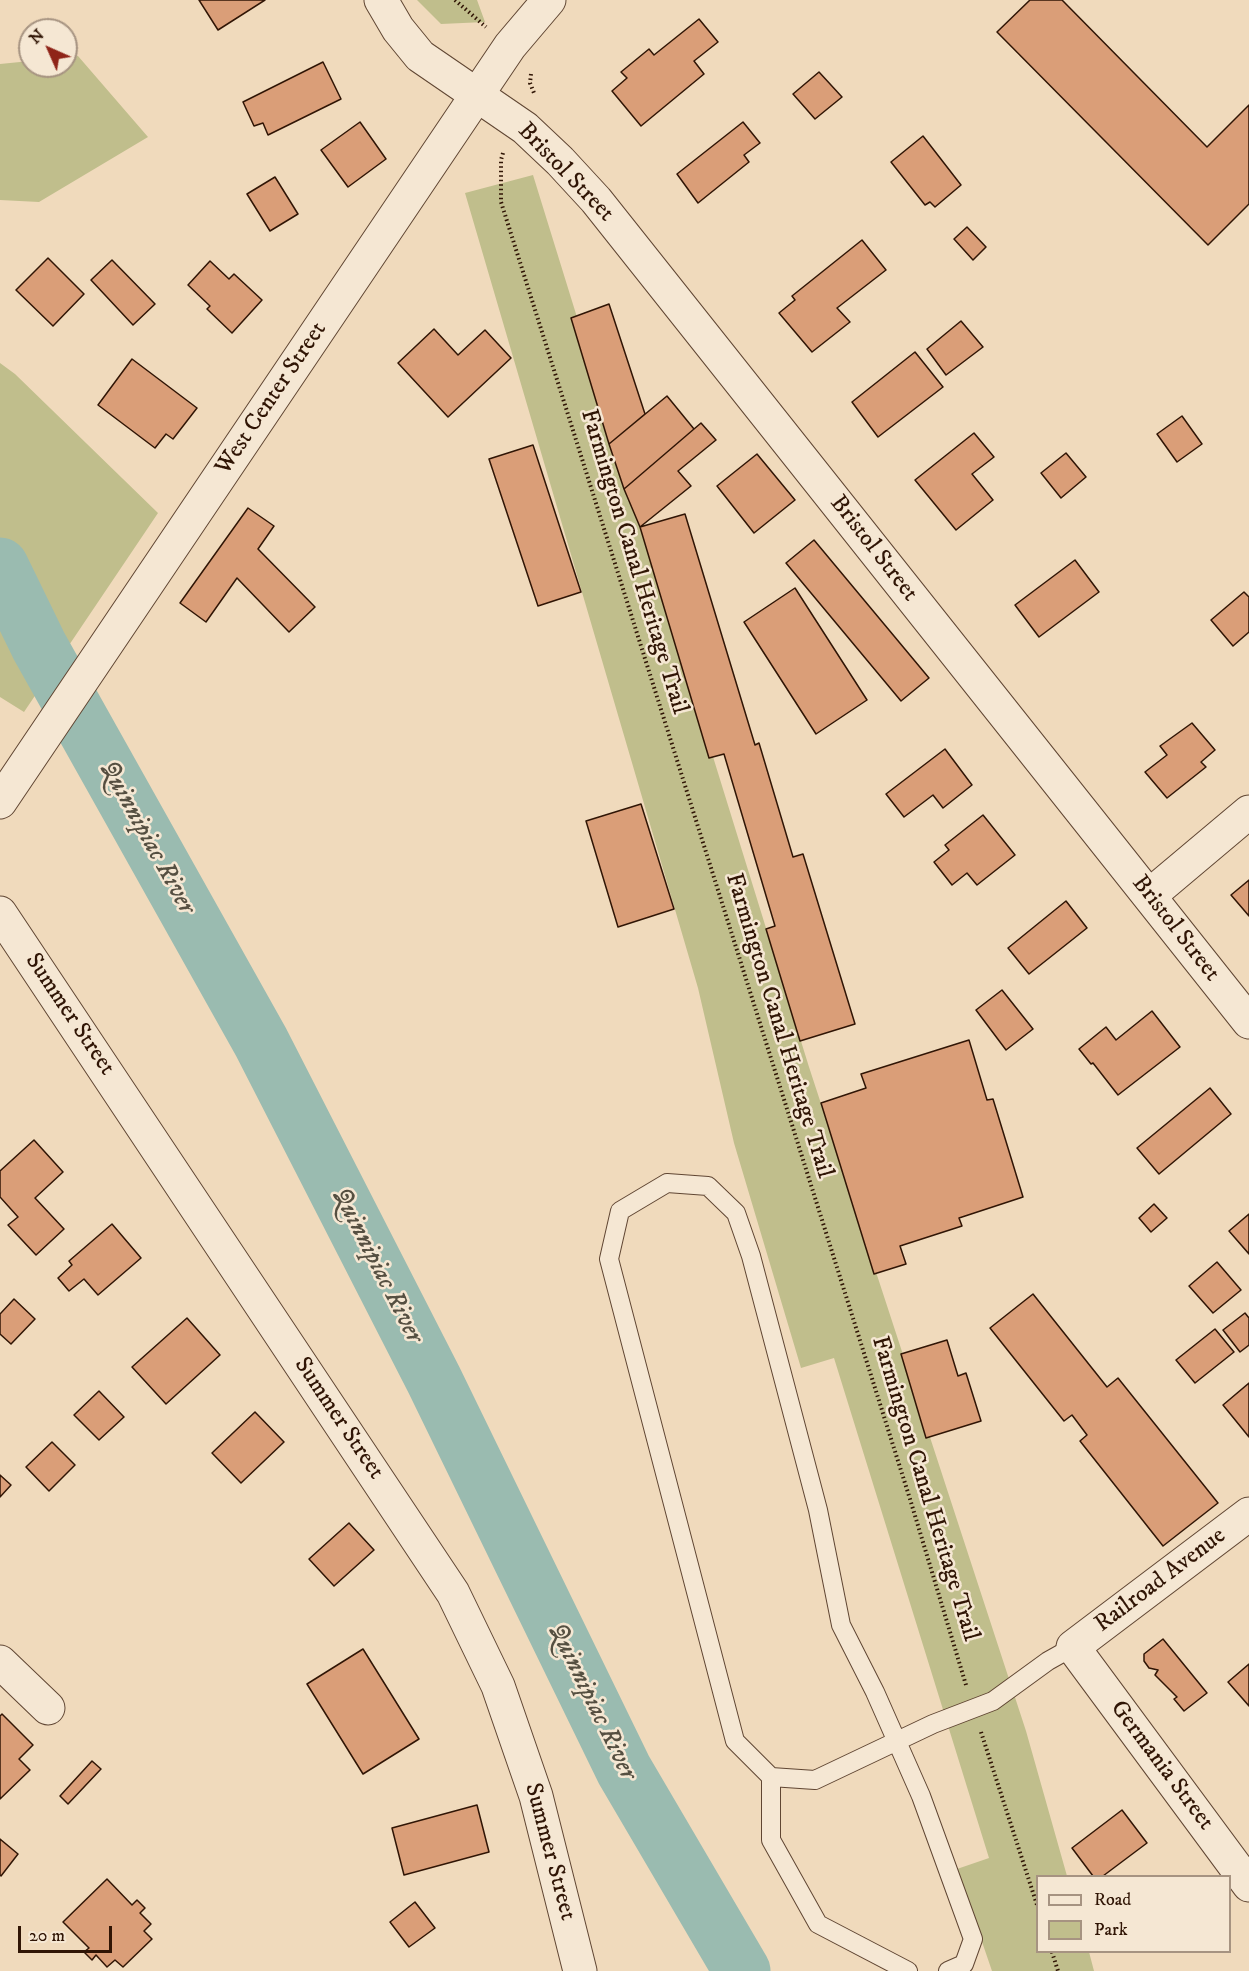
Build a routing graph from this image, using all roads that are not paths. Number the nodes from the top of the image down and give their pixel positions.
1 (381, 0) edge
2 (549, 0) edge
3 (476, 95) junction
4 (0, 802) edge
5 (1249, 812) edge
6 (1149, 896) junction
7 (0, 913) edge
8 (1249, 1022) edge
9 (1249, 1514) edge
10 (1073, 1647) junction
11 (0, 1662) edge
12 (48, 1708) dead end
13 (897, 1741) junction
14 (771, 1777) junction
15 (1249, 1885) edge
16 (580, 1971) edge
17 (908, 1971) edge
18 (948, 1971) edge

1 - 3 street, Bristol Street
2 - 3 street, West Center Street
3 - 4 street, West Center Street
3 - 6 street, Bristol Street
5 - 6 street
6 - 8 street, Bristol Street
7 - 16 street, Summer Street
9 - 10 street, Railroad Avenue
10 - 13 lane
10 - 15 street, Germania Street
11 - 12 street
13 - 14 lane
13 - 14 lane
13 - 18 lane
14 - 17 lane

